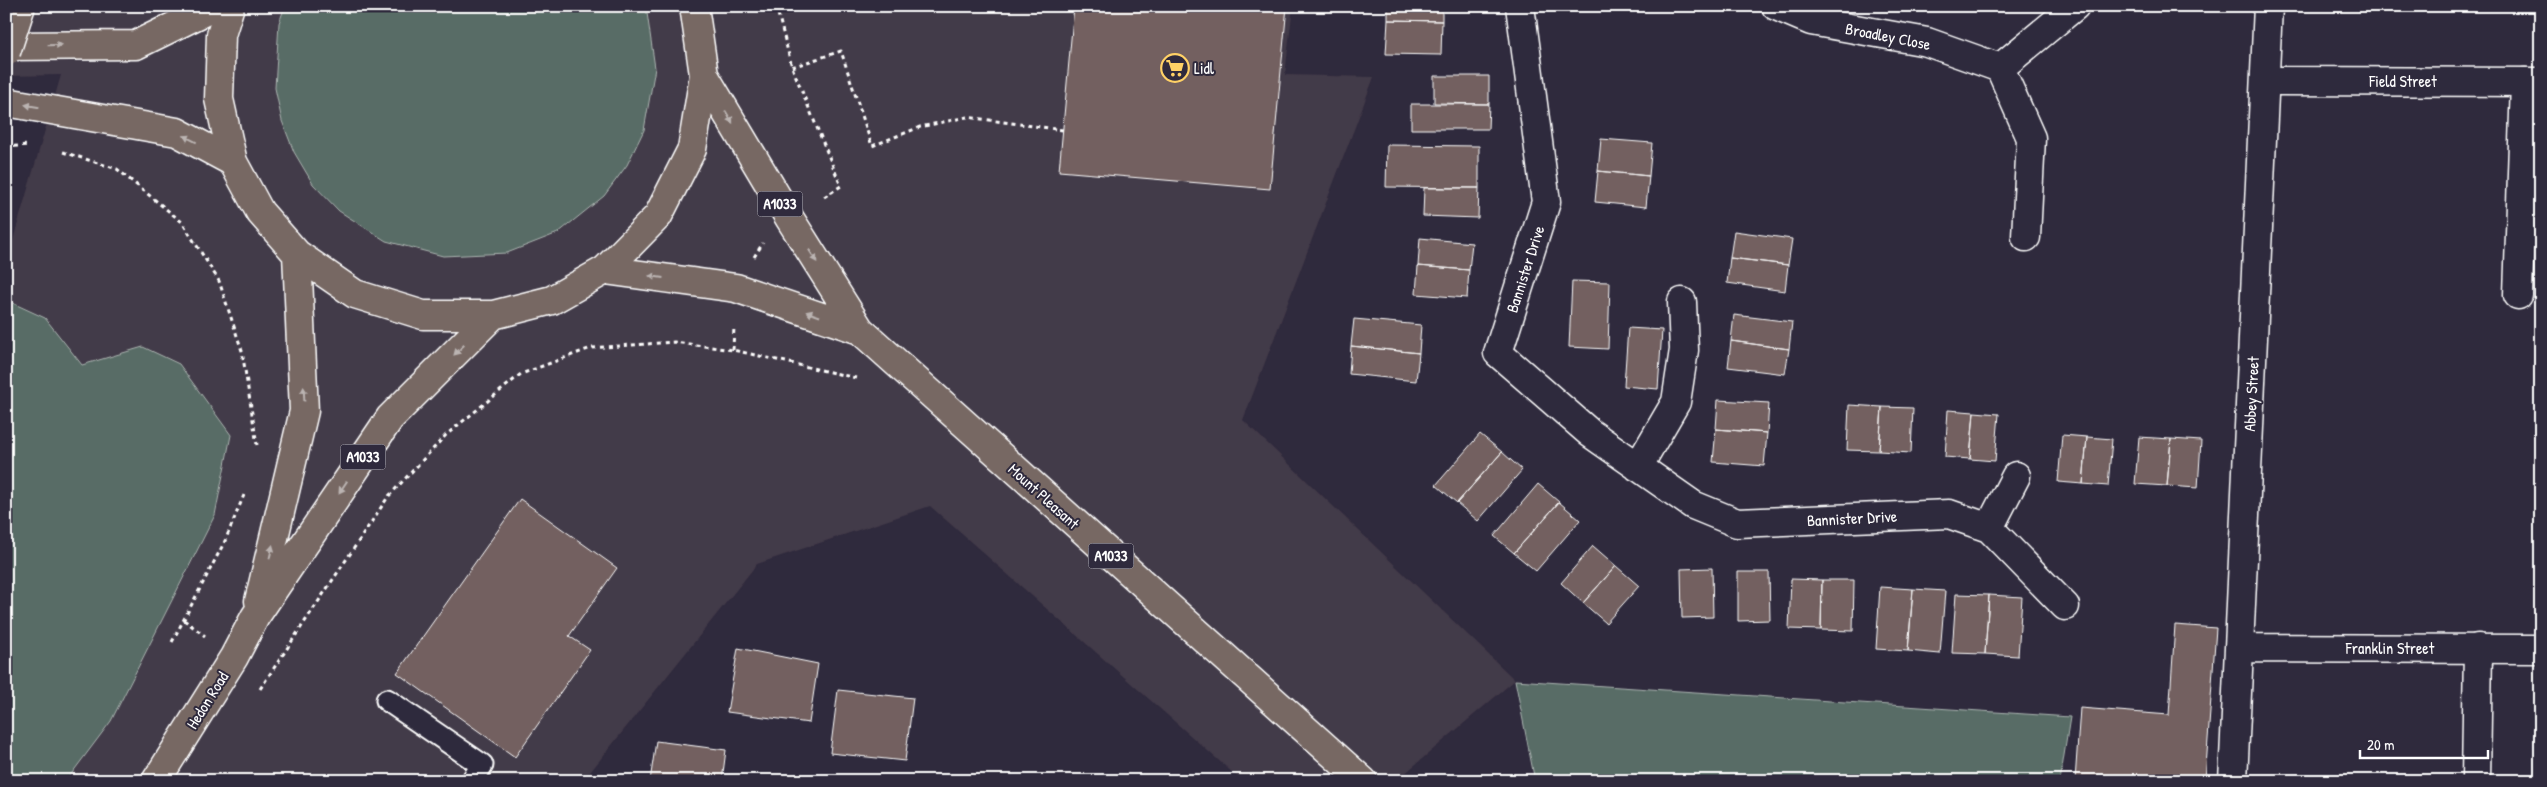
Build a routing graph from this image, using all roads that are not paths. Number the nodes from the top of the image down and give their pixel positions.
1 (21, 6) edge
2 (208, 6) edge
3 (230, 6) edge
4 (694, 6) edge
5 (1520, 6) edge
6 (1776, 6) edge
7 (2075, 6) edge
8 (2268, 6) edge
9 (6, 46) edge
10 (6, 52) edge
11 (2000, 68) junction
12 (704, 75) junction
13 (2265, 80) junction
14 (2533, 82) edge
15 (6, 102) edge
16 (233, 162) junction
17 (2026, 236) dead end
18 (297, 254) junction
19 (605, 270) junction
20 (2518, 295) dead end
21 (1682, 302) dead end
22 (493, 315) junction
23 (860, 330) junction
24 (1638, 467) junction
25 (2016, 476) dead end
26 (1990, 528) junction
27 (2066, 606) dead end
28 (256, 617) junction
29 (2239, 648) junction
30 (2478, 648) junction
31 (2541, 649) edge
32 (387, 700) dead end
33 (156, 781) edge
34 (472, 781) edge
35 (1363, 781) edge
36 (2233, 781) edge
37 (2476, 781) edge

1 - 10 highway, bridge
9 -> 2 highway
3 - 16 highway, A1033
4 - 12 highway, A1033
5 - 24 street, Bannister Drive
6 - 11 street, Broadley Close
7 - 11 street
8 - 13 street, Abbey Street
11 - 17 street
12 - 19 highway, A1033
12 -> 23 highway, A1033
13 - 14 street, Field Street
13 - 29 street, Abbey Street
14 - 20 street
16 -> 15 highway
16 - 18 highway, A1033
18 - 22 highway, A1033
28 -> 18 highway, A1033
19 - 22 highway, A1033
23 -> 19 highway, A1033
21 - 24 street
22 -> 28 highway, A1033
23 - 35 highway, Mount Pleasant / A1033
24 - 26 street, Bannister Drive
25 - 26 street
26 - 27 street, Bannister Drive
28 - 33 highway, Hedon Road / A1033
29 - 30 street, Franklin Street
29 - 36 street, Abbey Street
30 - 31 street, Franklin Street
30 - 37 street
32 - 34 lane

